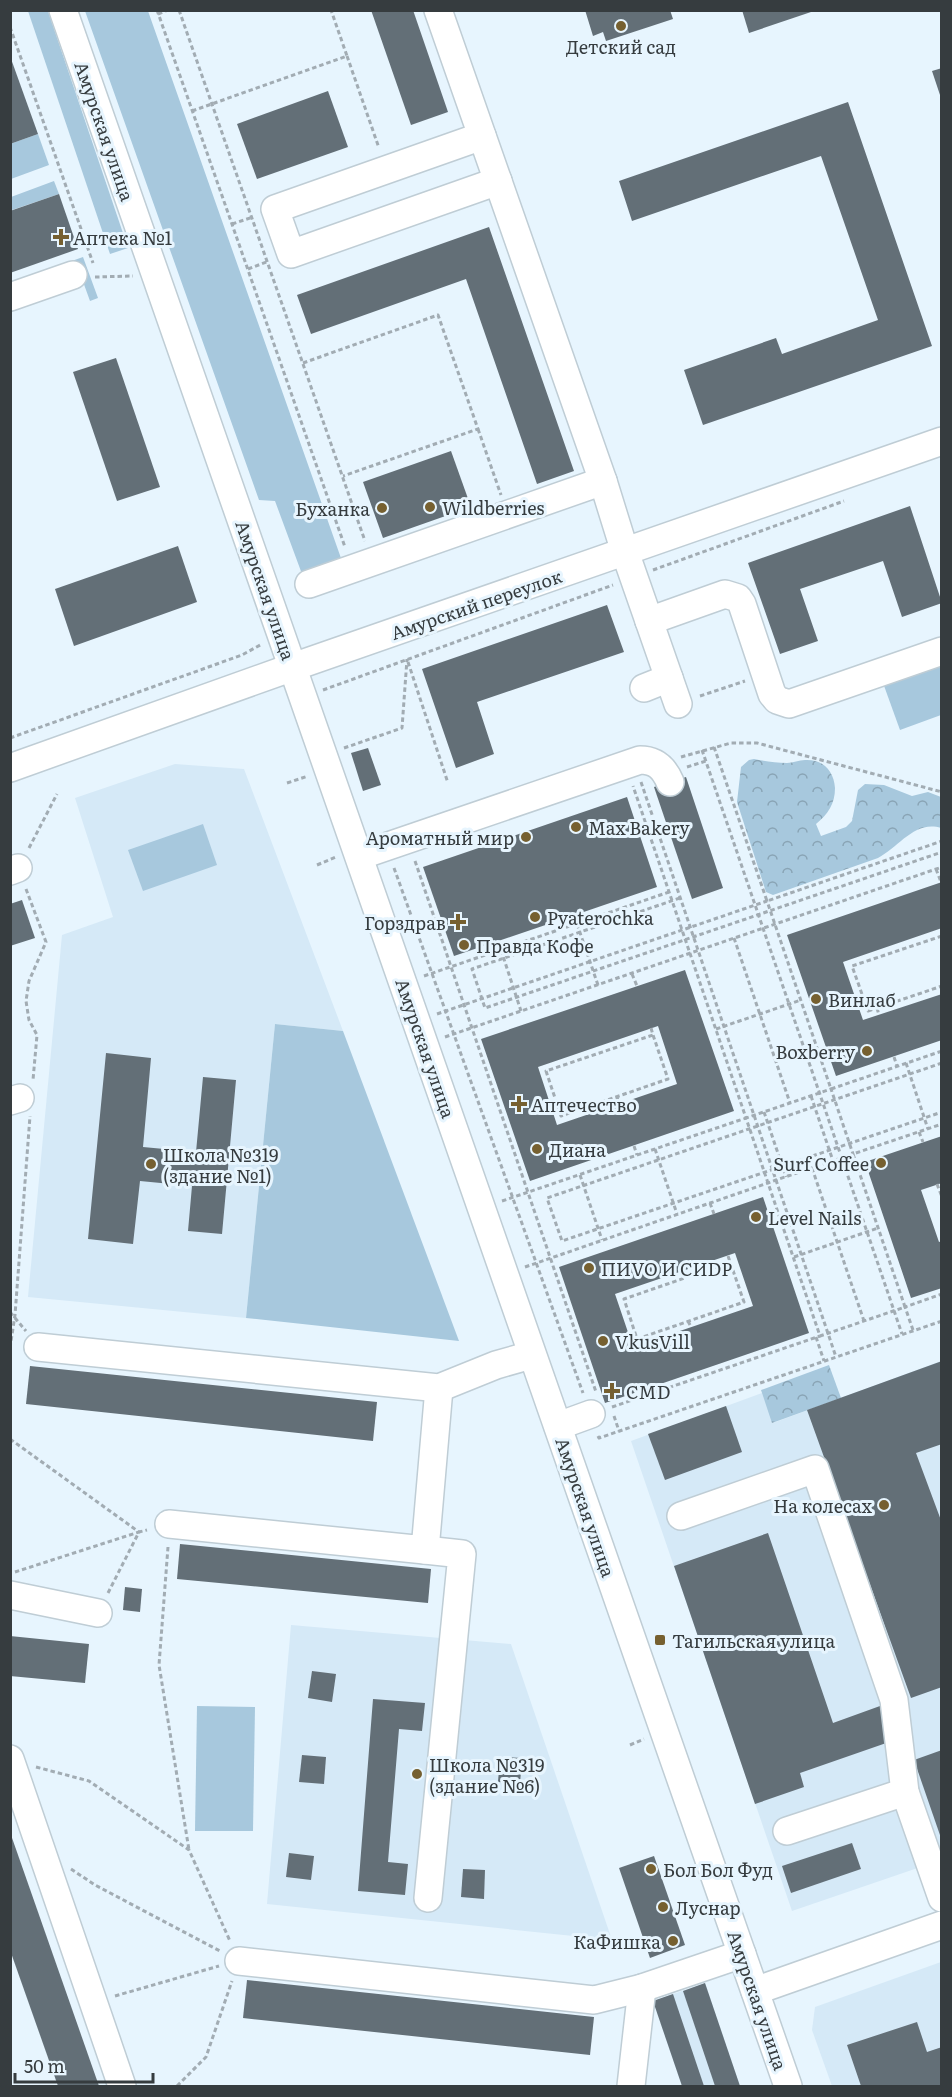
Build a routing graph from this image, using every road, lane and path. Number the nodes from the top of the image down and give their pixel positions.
1 (63, 10) edge
2 (168, 10) edge
3 (179, 10) edge
4 (331, 10) edge
5 (438, 10) edge
6 (158, 12) edge
7 (10, 27) edge
8 (347, 56) junction
9 (212, 104) junction
10 (192, 111) junction
11 (482, 136) junction
12 (387, 170) junction
13 (498, 180) junction
14 (86, 276) junction
15 (141, 276) dead end
16 (10, 297) edge
17 (303, 363) junction
18 (478, 429) junction
19 (942, 441) edge
20 (343, 476) junction
21 (603, 481) junction
22 (508, 515) junction
23 (625, 552) junction
24 (363, 566) junction
25 (309, 584) dead end
26 (649, 621) junction
27 (262, 644) dead end
28 (942, 651) edge
29 (293, 667) junction
30 (669, 678) junction
31 (741, 682) dead end
32 (644, 688) dead end
33 (678, 704) joint
34 (10, 738) edge
35 (714, 747) junction
36 (342, 748) dead end
37 (702, 750) junction
38 (10, 768) edge
39 (649, 774) junction
40 (448, 783) dead end
41 (942, 792) edge
42 (57, 794) dead end
43 (942, 841) edge
44 (399, 850) junction
45 (942, 852) edge
46 (359, 856) junction
47 (942, 867) edge
48 (14, 869) edge
49 (936, 869) junction
50 (941, 882) edge
51 (669, 892) junction
52 (680, 898) junction
53 (672, 901) junction
54 (767, 901) junction
55 (755, 905) junction
56 (770, 910) junction
57 (758, 914) junction
58 (577, 924) junction
59 (775, 924) junction
60 (690, 928) junction
61 (763, 928) junction
62 (682, 930) junction
63 (580, 933) junction
64 (942, 936) edge
65 (693, 937) junction
66 (734, 938) junction
67 (686, 939) junction
68 (501, 950) junction
69 (698, 951) junction
70 (690, 953) junction
71 (504, 959) junction
72 (590, 962) junction
73 (451, 967) junction
74 (593, 971) junction
75 (632, 973) junction
76 (432, 974) junction
77 (422, 977) dead end
78 (598, 985) junction
79 (637, 986) dead end
80 (942, 986) edge
81 (513, 988) junction
82 (516, 997) junction
83 (482, 999) junction
84 (801, 1000) junction
85 (789, 1004) junction
86 (464, 1005) junction
87 (877, 1008) junction
88 (445, 1011) junction
89 (521, 1011) junction
90 (760, 1014) junction
91 (435, 1015) dead end
92 (879, 1015) dead end
93 (724, 1026) junction
94 (471, 1028) junction
95 (651, 1028) dead end
96 (716, 1029) junction
97 (454, 1034) junction
98 (653, 1035) junction
99 (443, 1038) dead end
100 (942, 1051) edge
101 (894, 1057) dead end
102 (906, 1063) junction
103 (942, 1063) edge
104 (897, 1066) junction
105 (909, 1074) junction
106 (831, 1089) junction
107 (819, 1093) junction
108 (811, 1096) junction
109 (617, 1097) junction
110 (835, 1099) junction
111 (23, 1100) edge
112 (790, 1103) junction
113 (823, 1103) junction
114 (619, 1104) dead end
115 (814, 1106) junction
116 (764, 1112) junction
117 (942, 1112) edge
118 (754, 1115) junction
119 (746, 1118) junction
120 (924, 1118) junction
121 (768, 1122) junction
122 (942, 1124) edge
123 (758, 1126) junction
124 (750, 1128) junction
125 (928, 1129) junction
126 (919, 1132) junction
127 (923, 1142) dead end
128 (849, 1143) junction
129 (633, 1146) dead end
130 (838, 1147) junction
131 (655, 1149) junction
132 (829, 1150) junction
133 (853, 1154) junction
134 (637, 1155) junction
135 (842, 1158) junction
136 (659, 1160) junction
137 (833, 1161) junction
138 (782, 1166) junction
139 (812, 1168) junction
140 (772, 1169) junction
141 (765, 1172) junction
142 (580, 1175) junction
143 (786, 1177) junction
144 (776, 1180) junction
145 (768, 1183) junction
146 (937, 1184) dead end
147 (583, 1185) junction
148 (940, 1190) edge
149 (528, 1193) junction
150 (513, 1197) junction
151 (942, 1197) edge
152 (501, 1202) dead end
153 (674, 1203) junction
154 (710, 1203) junction
155 (677, 1214) junction
156 (714, 1214) dead end
157 (878, 1228) junction
158 (598, 1229) junction
159 (867, 1232) junction
160 (602, 1240) junction
161 (837, 1242) junction
162 (801, 1254) junction
163 (728, 1256) dead end
164 (794, 1257) junction
165 (550, 1258) junction
166 (731, 1262) junction
167 (537, 1263) junction
168 (523, 1267) dead end
169 (942, 1294) edge
170 (905, 1307) junction
171 (894, 1311) junction
172 (942, 1320) edge
173 (688, 1321) junction
174 (864, 1321) junction
175 (691, 1327) dead end
176 (913, 1330) junction
177 (828, 1333) junction
178 (902, 1334) junction
179 (818, 1336) junction
180 (38, 1347) dead end
181 (10, 1348) edge
182 (531, 1355) junction
183 (836, 1357) junction
184 (824, 1361) junction
185 (705, 1369) dead end
186 (706, 1375) junction
187 (440, 1388) junction
188 (591, 1414) junction
189 (558, 1426) junction
190 (619, 1431) junction
191 (10, 1439) edge
192 (681, 1516) dead end
193 (169, 1524) junction
194 (139, 1532) junction
195 (425, 1550) junction
196 (10, 1573) edge
197 (10, 1595) edge
198 (98, 1613) joint
199 (20, 1762) edge
200 (905, 1792) junction
201 (787, 1831) dead end
202 (42, 1850) junction
203 (189, 1850) junction
204 (428, 1898) dead end
205 (942, 1898) edge
206 (942, 1925) edge
207 (742, 1954) junction
208 (239, 1961) junction
209 (642, 1988) junction
210 (755, 1991) junction
211 (93, 2002) junction
212 (122, 2086) edge
213 (177, 2086) edge
214 (631, 2086) edge
215 (788, 2086) edge

1 - 29 street, Амурская улица
2 - 6 path
3 - 9 path
4 - 8 path
5 - 11 street
6 - 10 path
7 - 14 path
8 - 9 path
8 - 12 path
9 - 10 path
9 - 17 path
10 - 24 path
11 - 12 street
11 - 13 street
12 - 13 street
13 - 21 street
14 - 15 path
14 - 16 street
17 - 18 path
17 - 20 path
18 - 20 path
18 - 22 path
19 - 23 street, Амурский переулок
20 - 24 path
21 - 22 street
21 - 23 street
22 - 24 street
23 - 26 street
23 - 29 street, Амурский переулок
24 - 25 street
26 - 28 street
26 - 30 street
27 - 34 path
29 - 38 street, Амурский переулок
29 - 46 street, Амурская улица
30 - 32 street
30 - 33 street
31 - 33 path
35 - 37 path
35 - 41 path
35 - 54 path
36 - 40 path
37 - 39 path
37 - 55 path
39 - 44 street
39 - 51 path
39 - 52 path
42 - 48 path
43 - 54 path
44 - 46 street
44 - 73 path
44 - 76 path
45 - 56 path
46 - 182 street, Амурская улица
47 - 49 path
48 - 111 path
49 - 50 path
49 - 59 path
51 - 53 path
51 - 58 path
52 - 53 path
52 - 60 path
53 - 62 path
53 - 63 path
54 - 55 path
54 - 56 path
55 - 57 path
55 - 60 path
56 - 57 path
56 - 59 path
57 - 61 path
57 - 65 path
58 - 63 path
58 - 68 path
59 - 61 path
59 - 84 path
60 - 62 path
60 - 65 path
61 - 66 path
61 - 85 path
62 - 67 path
62 - 72 path
63 - 71 path
63 - 72 path
64 - 87 path
65 - 67 path
65 - 69 path
66 - 69 path
66 - 90 path
67 - 70 path
67 - 74 path
68 - 71 path
68 - 73 path
69 - 70 path
69 - 93 path
70 - 75 path
70 - 96 path
71 - 81 path
71 - 83 path
72 - 74 path
72 - 81 path
73 - 76 path
73 - 86 path
74 - 78 path
74 - 82 path
75 - 78 path
75 - 79 path
76 - 77 path
76 - 88 path
78 - 89 path
80 - 87 path
81 - 82 path
81 - 83 path
82 - 83 path
82 - 89 path
83 - 86 path
84 - 85 path
84 - 106 path
85 - 90 path
85 - 107 path
86 - 88 path
86 - 94 path
87 - 92 path
88 - 91 path
88 - 97 path
89 - 94 path
90 - 93 path
90 - 112 path
93 - 96 path
93 - 118 path
94 - 97 path
94 - 149 path
95 - 98 path
96 - 119 path
97 - 99 path
97 - 150 path
98 - 109 path
98 - 109 path
100 - 102 path
101 - 104 path
102 - 104 path
102 - 105 path
103 - 105 path
104 - 106 path
105 - 110 path
105 - 120 path
106 - 107 path
106 - 110 path
107 - 108 path
107 - 113 path
108 - 112 path
108 - 115 path
109 - 114 path
110 - 113 path
110 - 128 path
111 - 181 path
112 - 116 path
113 - 115 path
113 - 130 path
115 - 121 path
115 - 132 path
116 - 118 path
116 - 121 path
117 - 120 path
118 - 119 path
118 - 123 path
119 - 124 path
119 - 131 path
120 - 125 path
120 - 128 path
121 - 123 path
121 - 138 path
122 - 125 path
123 - 124 path
123 - 140 path
124 - 136 path
124 - 141 path
125 - 126 path
126 - 127 path
126 - 133 path
128 - 130 path
128 - 133 path
129 - 134 path
130 - 132 path
130 - 135 path
131 - 134 path
131 - 136 path
132 - 137 path
132 - 138 path
133 - 135 path
133 - 157 path
134 - 142 path
135 - 137 path
135 - 159 path
136 - 147 path
136 - 153 path
137 - 139 path
138 - 140 path
138 - 143 path
139 - 143 path
139 - 161 path
140 - 141 path
140 - 144 path
141 - 145 path
141 - 153 path
142 - 147 path
142 - 149 path
143 - 144 path
144 - 145 path
144 - 162 path
145 - 154 path
145 - 164 path
146 - 148 path
147 - 158 path
147 - 158 path
148 - 151 path
149 - 150 path
149 - 165 path
150 - 152 path
150 - 167 path
153 - 155 path
153 - 158 path
154 - 155 path
154 - 156 path
155 - 160 path
157 - 159 path
157 - 170 path
158 - 160 path
159 - 161 path
159 - 171 path
160 - 165 path
161 - 162 path
161 - 174 path
162 - 164 path
162 - 177 path
163 - 166 path
164 - 179 path
165 - 167 path
165 - 188 path
166 - 173 path
166 - 173 path
167 - 168 path
167 - 188 path
169 - 170 path
170 - 171 path
170 - 176 path
171 - 174 path
171 - 178 path
172 - 176 path
173 - 175 path
174 - 177 path
176 - 178 path
177 - 179 path
177 - 183 path
178 - 183 path
179 - 184 path
179 - 186 path
180 - 187 street
182 - 187 street
182 - 189 street, Амурская улица
183 - 184 path
184 - 190 path
185 - 186 path
186 - 190 path
187 - 195 street
188 - 189 street
188 - 190 path
189 - 207 street, Амурская улица
191 - 194 path
192 - 200 street
193 - 194 path
193 - 195 street
193 - 203 path
194 - 196 path
194 - 198 path
195 - 204 street
197 - 198 street
199 - 202 street
199 - 203 path
200 - 201 street
200 - 205 street
202 - 208 path
202 - 211 street
203 - 208 path
206 - 210 street
207 - 209 street
207 - 210 street, Амурская улица
208 - 209 street
208 - 211 path
208 - 213 path
209 - 214 street
210 - 215 street, Амурская улица
211 - 212 street

